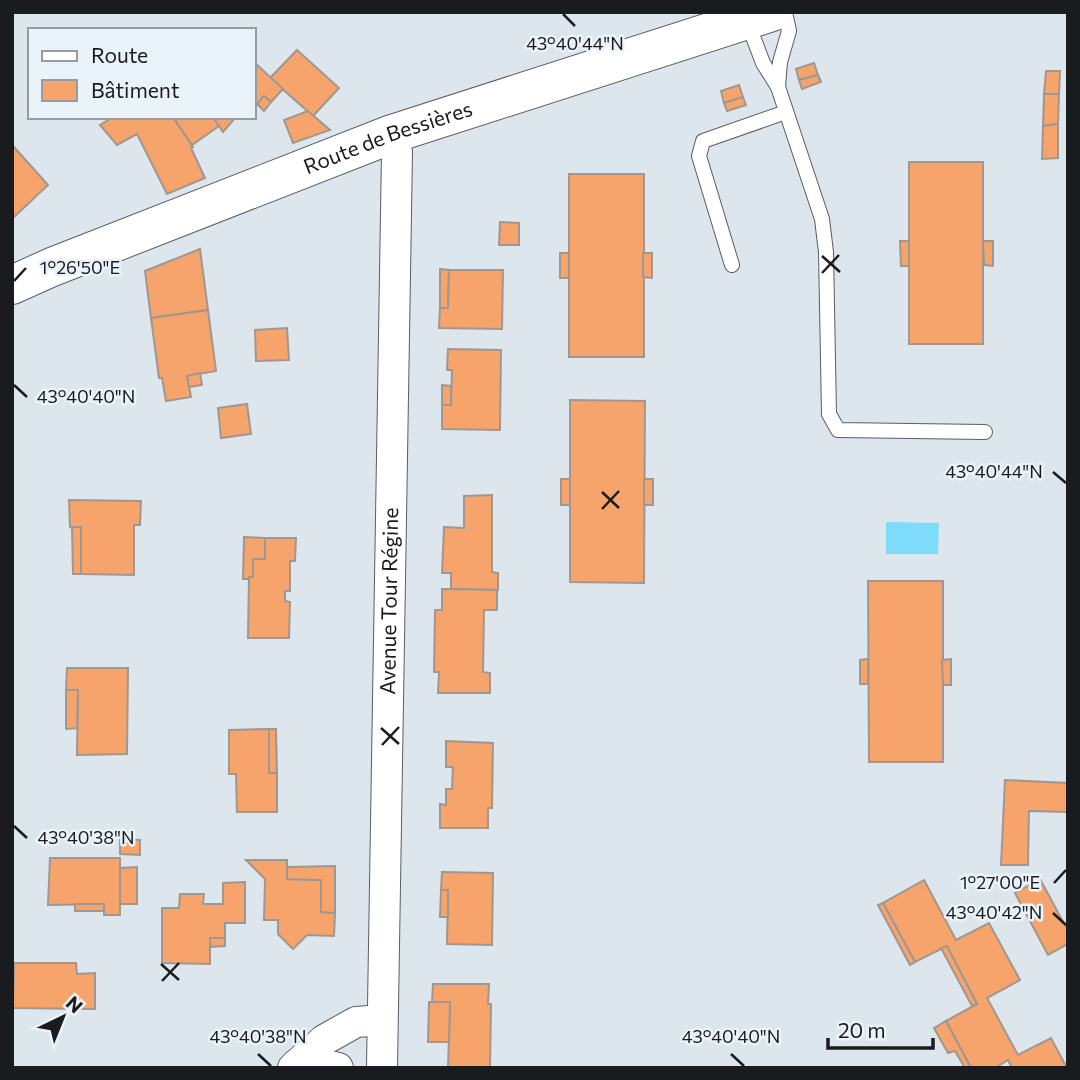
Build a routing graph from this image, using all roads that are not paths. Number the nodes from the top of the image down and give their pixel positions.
1 (785, 12) edge
2 (760, 16) edge
3 (778, 88) junction
4 (786, 112) junction
5 (392, 134) junction
6 (732, 265) dead end
7 (12, 285) edge
8 (985, 432) dead end
9 (382, 1020) junction
10 (295, 1067) edge
11 (338, 1068) edge
12 (382, 1068) edge

1 - 3 lane
2 - 3 lane
2 - 5 main road, Route de Bessières
3 - 4 lane
4 - 6 lane
4 - 8 lane
5 - 7 main road, Route de Bessières
5 - 9 street, Avenue Tour Régine
9 - 10 street
9 - 12 street, Avenue Tour Régine
10 - 11 street

